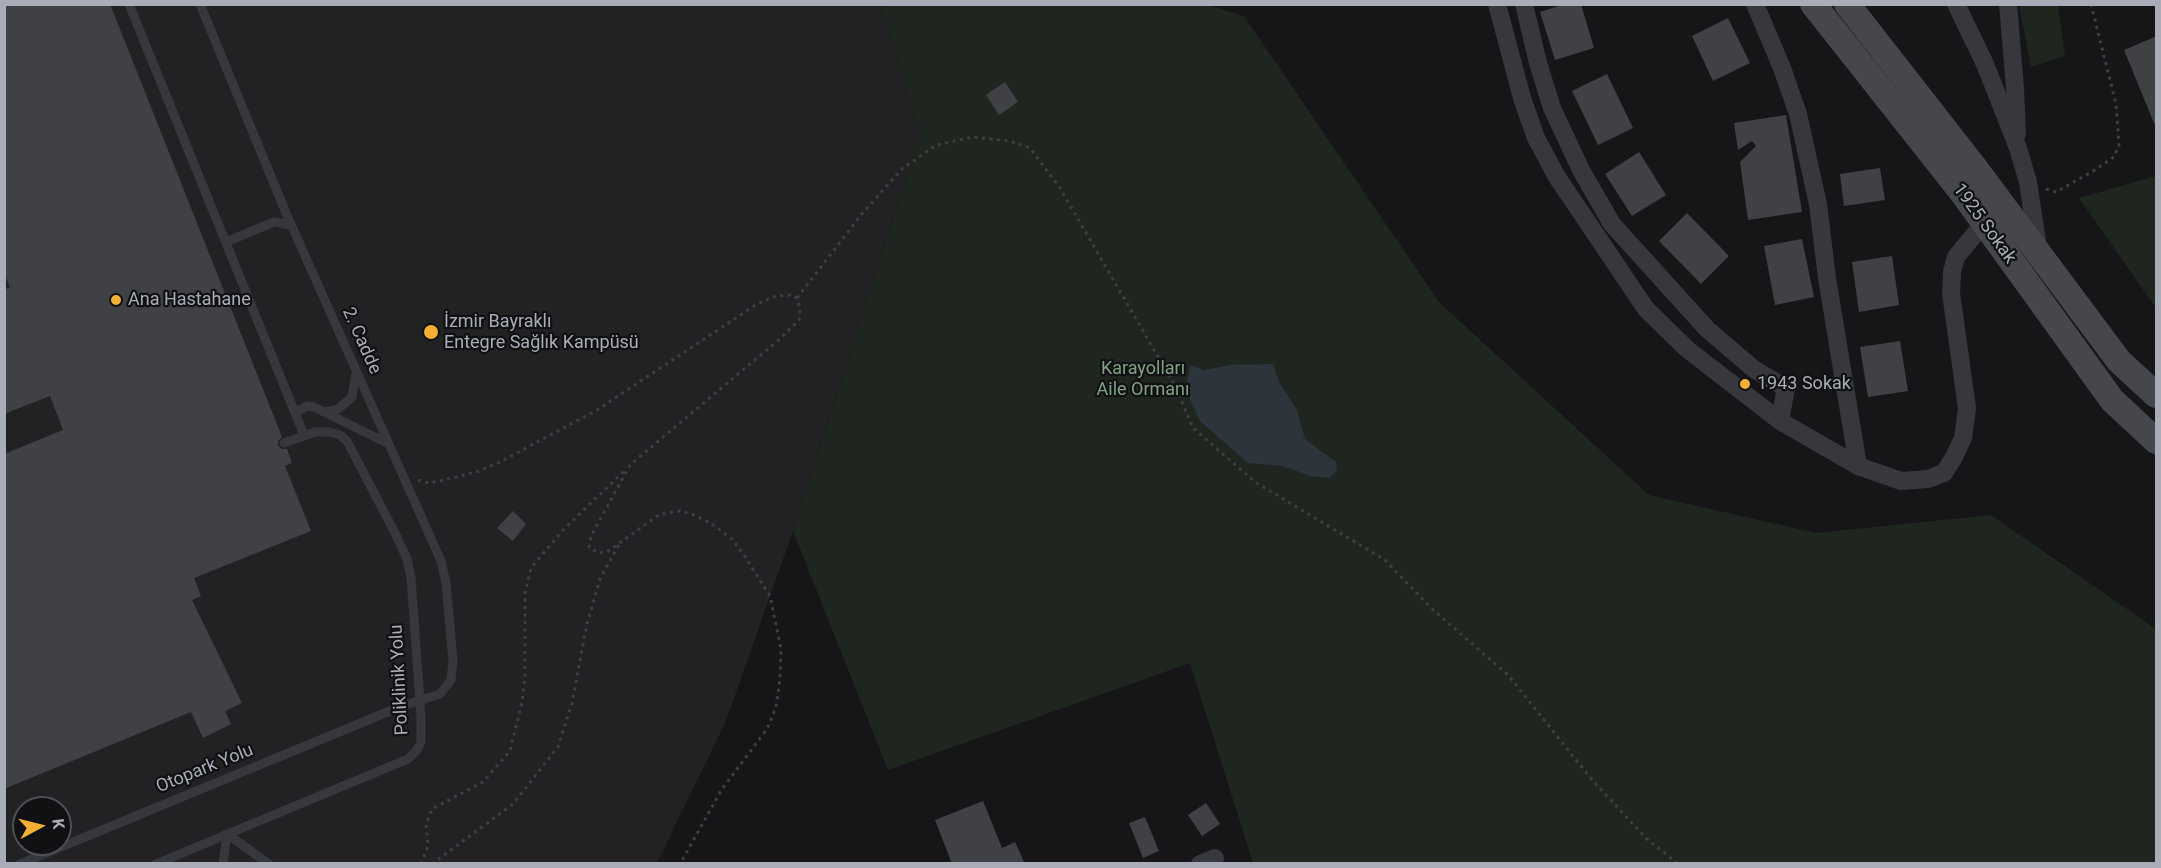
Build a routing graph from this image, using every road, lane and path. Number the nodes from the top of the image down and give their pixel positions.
1 (129, 4) edge
2 (200, 4) edge
3 (1497, 4) edge
4 (1524, 4) edge
5 (1755, 4) edge
6 (1813, 4) edge
7 (1847, 4) edge
8 (1956, 4) edge
9 (2008, 4) edge
10 (2091, 4) edge
11 (2018, 148) junction
12 (2028, 182) junction
13 (1984, 223) junction
14 (291, 225) junction
15 (226, 242) junction
16 (2038, 253) junction
17 (797, 298) junction
18 (356, 371) junction
19 (2157, 395) edge
20 (295, 412) junction
21 (326, 412) junction
22 (1780, 421) junction
23 (304, 435) junction
24 (2157, 441) edge
25 (284, 442) dead end
26 (389, 444) junction
27 (630, 465) junction
28 (1858, 466) junction
29 (403, 477) junction
30 (621, 542) junction
31 (440, 694) joint
32 (227, 834) junction
33 (20, 864) edge
34 (156, 864) edge
35 (223, 864) edge
36 (269, 864) edge
37 (421, 864) edge
38 (432, 864) edge
39 (680, 864) edge
40 (1678, 864) edge

1 - 15 lane
2 - 14 lane, 2. Cadde
3 - 22 street
4 - 22 street
5 - 28 street
6 - 13 main road, 1925 Sokak
7 - 16 main road, 1925 Sokak
8 - 11 street
9 - 11 street
10 - 12 path
11 - 12 street
12 - 16 street
13 - 24 main road, 1925 Sokak
13 - 28 street
14 - 15 lane
14 - 18 lane, 2. Cadde
15 - 20 lane
16 - 19 main road, 1925 Sokak
17 - 27 path
17 - 29 path
17 - 40 path
18 - 21 lane
18 - 26 lane, 2. Cadde
20 - 21 lane
20 - 23 lane
21 - 26 lane
22 - 28 street
23 - 25 lane, Poliklinik Yolu
23 - 32 lane, Poliklinik Yolu
26 - 29 lane, 2. Cadde
27 - 30 path
27 - 37 path
29 - 31 lane, 2. Cadde
30 - 38 path
30 - 39 path
31 - 33 lane, Otopark Yolu, bridge
32 - 34 lane, Poliklinik Yolu
32 - 35 lane
32 - 36 lane

